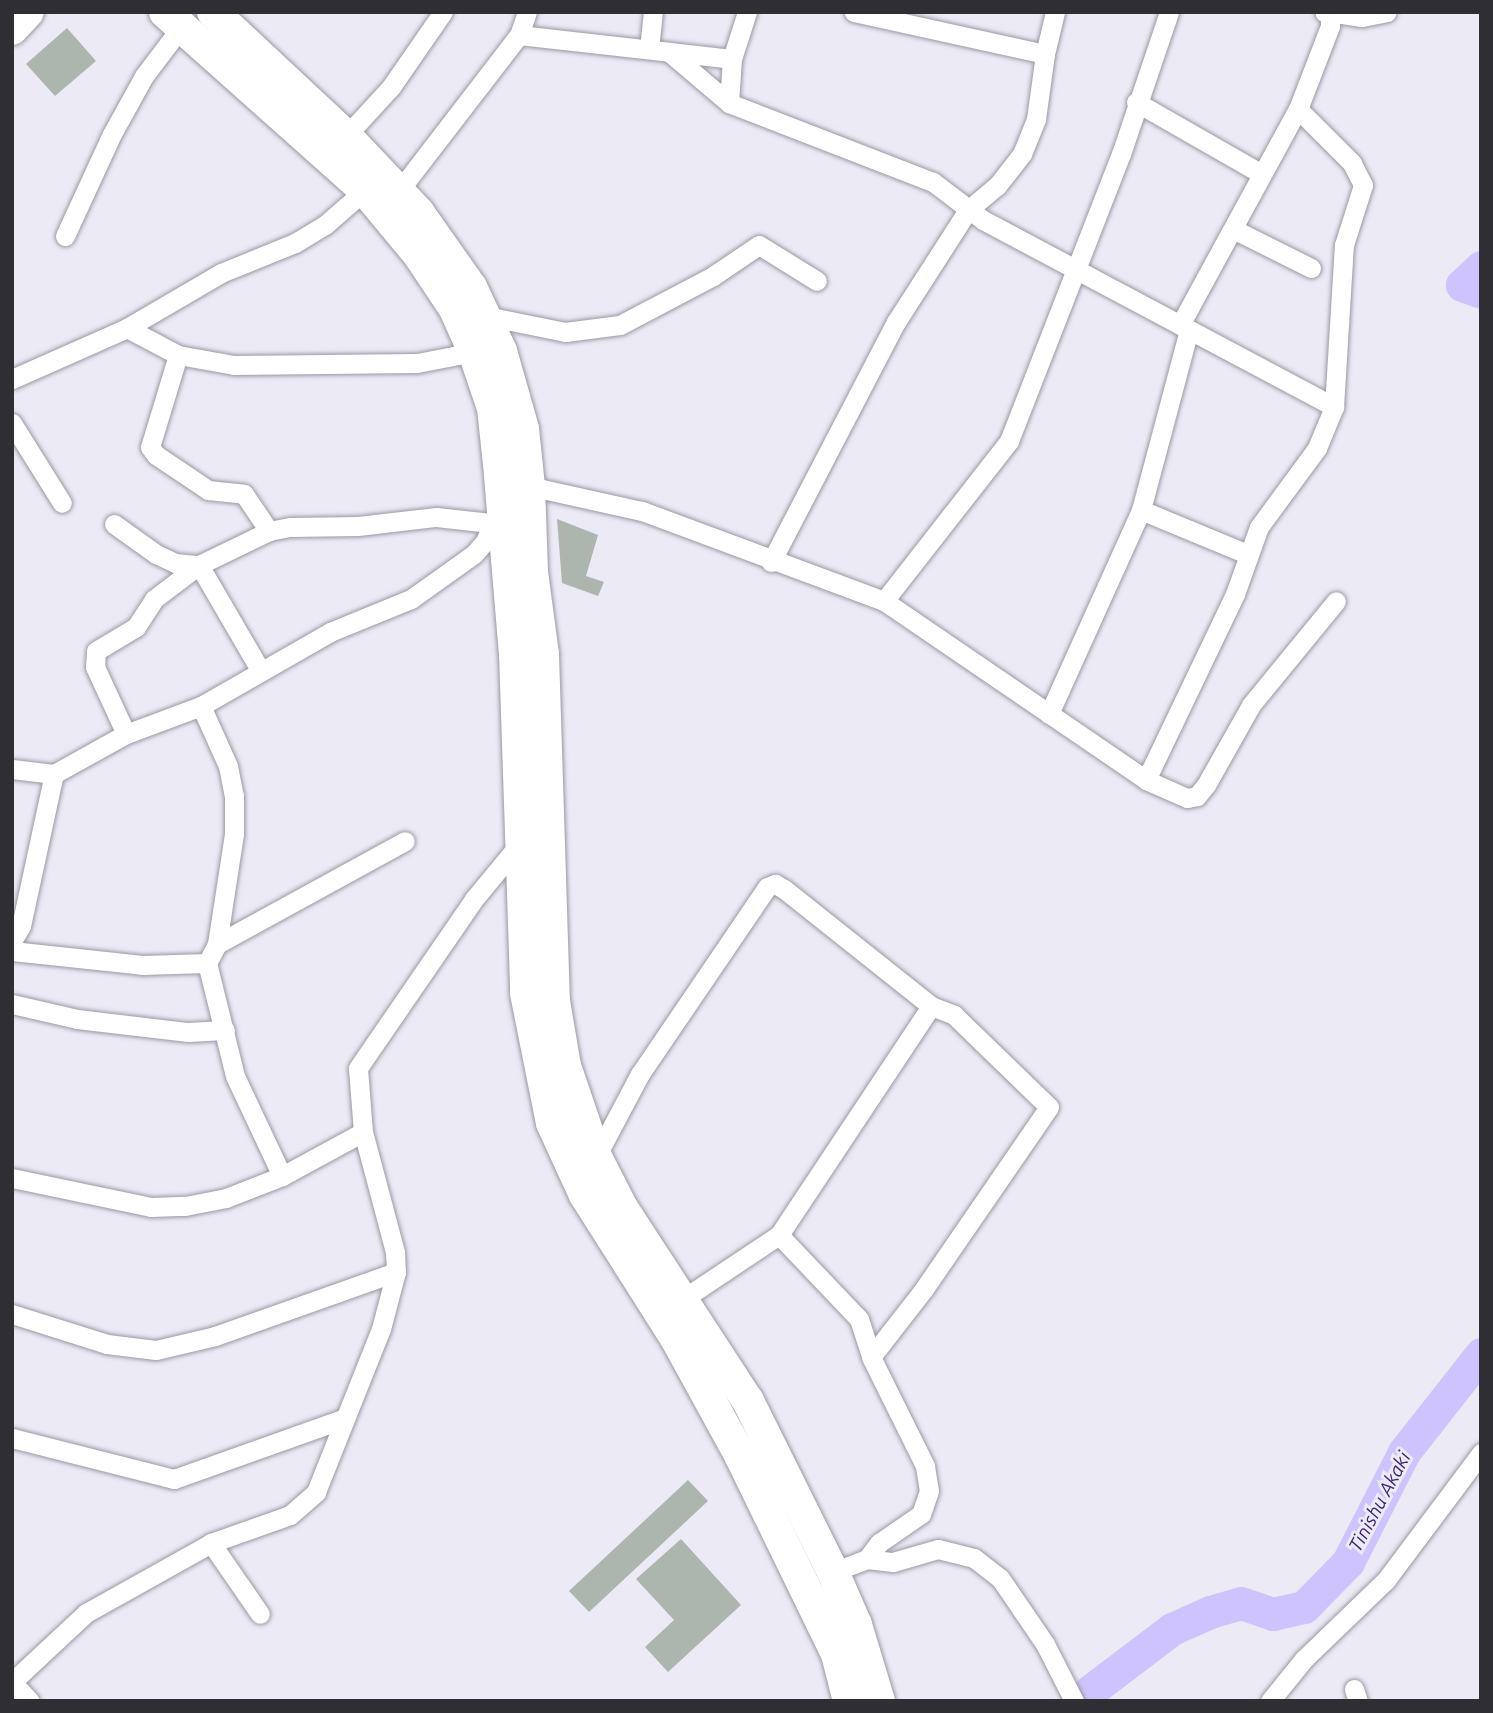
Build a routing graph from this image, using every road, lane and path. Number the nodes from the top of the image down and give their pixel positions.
1 (28, 12) edge
2 (213, 12) edge
3 (443, 12) edge
4 (527, 12) edge
5 (653, 12) edge
6 (747, 12) edge
7 (854, 12) edge
8 (1055, 12) edge
9 (1169, 12) edge
10 (1387, 12) edge
11 (1328, 13) edge
12 (173, 19) edge
13 (12, 29) edge
14 (519, 34) junction
15 (659, 51) junction
16 (1045, 54) junction
17 (732, 59) junction
18 (1136, 102) junction
19 (729, 103) junction
20 (1298, 109) junction
21 (346, 136) junction
22 (1260, 173) junction
23 (365, 190) junction
24 (398, 192) junction
25 (968, 209) junction
26 (1235, 230) junction
27 (65, 236) dead end
28 (1073, 266) junction
29 (1311, 268) dead end
30 (817, 281) dead end
31 (486, 316) junction
32 (1184, 327) junction
33 (127, 328) junction
34 (474, 352) junction
35 (178, 355) junction
36 (12, 379) edge
37 (1334, 407) junction
38 (12, 423) edge
39 (529, 486) junction
40 (62, 503) dead end
41 (1140, 510) junction
42 (497, 523) junction
43 (114, 524) dead end
44 (269, 531) junction
45 (1247, 554) junction
46 (771, 562) junction
47 (199, 565) junction
48 (884, 601) junction
49 (1336, 601) dead end
50 (260, 670) junction
51 (201, 706) junction
52 (1049, 714) junction
53 (126, 734) junction
54 (12, 769) edge
55 (54, 774) junction
56 (1146, 780) junction
57 (405, 841) dead end
58 (534, 841) junction
59 (12, 941) edge
60 (217, 944) junction
61 (12, 951) edge
62 (207, 962) junction
63 (12, 1004) edge
64 (930, 1006) junction
65 (225, 1030) junction
66 (363, 1132) junction
67 (596, 1157) junction
68 (282, 1176) junction
69 (12, 1178) edge
70 (779, 1234) junction
71 (396, 1272) junction
72 (683, 1299) junction
73 (12, 1314) edge
74 (871, 1357) junction
75 (345, 1418) junction
76 (12, 1438) edge
77 (1481, 1453) edge
78 (211, 1543) junction
79 (867, 1559) junction
80 (834, 1572) junction
81 (260, 1614) dead end
82 (12, 1682) edge
83 (1070, 1692) edge
84 (30, 1701) edge
85 (849, 1701) edge
86 (879, 1701) edge
87 (1270, 1701) edge

1 - 13 main road
2 - 21 main road
3 - 21 street
4 - 14 street
5 - 15 street
6 - 17 street
7 - 16 street
8 - 16 street
9 - 18 street
10 - 11 street
11 - 20 street
12 - 23 main road
12 - 27 street
14 - 15 street
14 - 24 street
15 - 17 street
15 - 19 street
16 - 25 street
17 - 19 street
18 - 22 street
18 - 28 street
19 - 25 street
20 - 22 street
20 - 37 street
21 - 24 main road
22 - 26 street
23 - 33 street
23 - 34 main road
24 - 31 main road
25 - 28 street
25 - 46 street
26 - 29 street
26 - 32 street
28 - 32 street
28 - 48 street
30 - 31 street
31 - 39 main road
32 - 37 street
32 - 41 street
33 - 35 street
33 - 36 street
34 - 35 street
34 - 42 main road
35 - 44 street
37 - 45 street
38 - 40 street
39 - 46 street
39 - 58 main road
41 - 45 street
41 - 52 street
42 - 44 street
42 - 50 street
42 - 58 main road
43 - 47 street
44 - 47 street
45 - 56 street
46 - 48 street
47 - 50 street
47 - 53 street
48 - 52 street
49 - 56 street
50 - 51 street
51 - 53 street
51 - 60 street
52 - 56 street
53 - 55 street
54 - 55 street
55 - 59 street
57 - 60 street
58 - 66 street
58 - 67 main road
58 - 85 main road
60 - 62 street
61 - 62 street
62 - 65 street
63 - 65 street
64 - 67 street
64 - 70 street
64 - 74 street
65 - 68 street
66 - 68 street
66 - 71 street
67 - 72 main road
68 - 69 street
70 - 72 street
70 - 74 street
71 - 73 street
71 - 75 street
72 - 80 main road
74 - 79 street
75 - 76 street
75 - 78 street
77 - 87 street
78 - 81 street
78 - 82 street
79 - 80 street
79 - 83 street
80 - 86 main road
82 - 84 street

